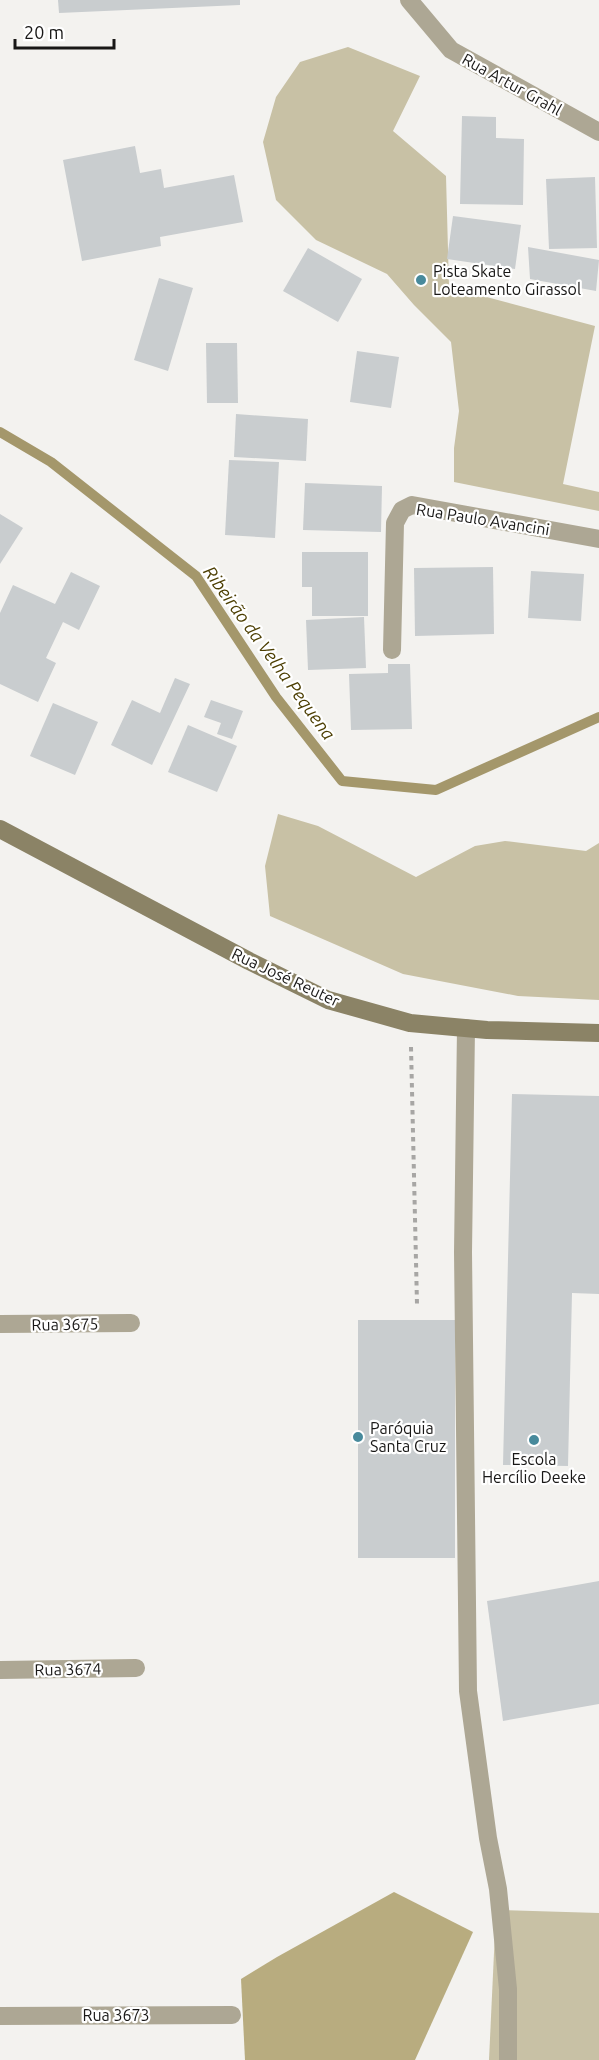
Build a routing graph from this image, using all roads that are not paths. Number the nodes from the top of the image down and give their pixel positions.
1 (409, 0) edge
2 (599, 132) edge
3 (599, 539) edge
4 (392, 651) dead end
5 (0, 829) edge
6 (466, 1028) junction
7 (599, 1033) edge
8 (131, 1323) dead end
9 (0, 1324) edge
10 (136, 1668) dead end
11 (0, 1670) edge
12 (232, 2015) dead end
13 (0, 2016) edge
14 (508, 2060) edge

1 - 2 street, Rua Artur Grahl
3 - 4 street, Rua Paulo Avancini
5 - 6 main road, Rua José Reuter
6 - 7 main road, Rua José Reuter
6 - 14 street
8 - 9 street, Rua 3675
10 - 11 street, Rua 3674
12 - 13 street, Rua 3673

